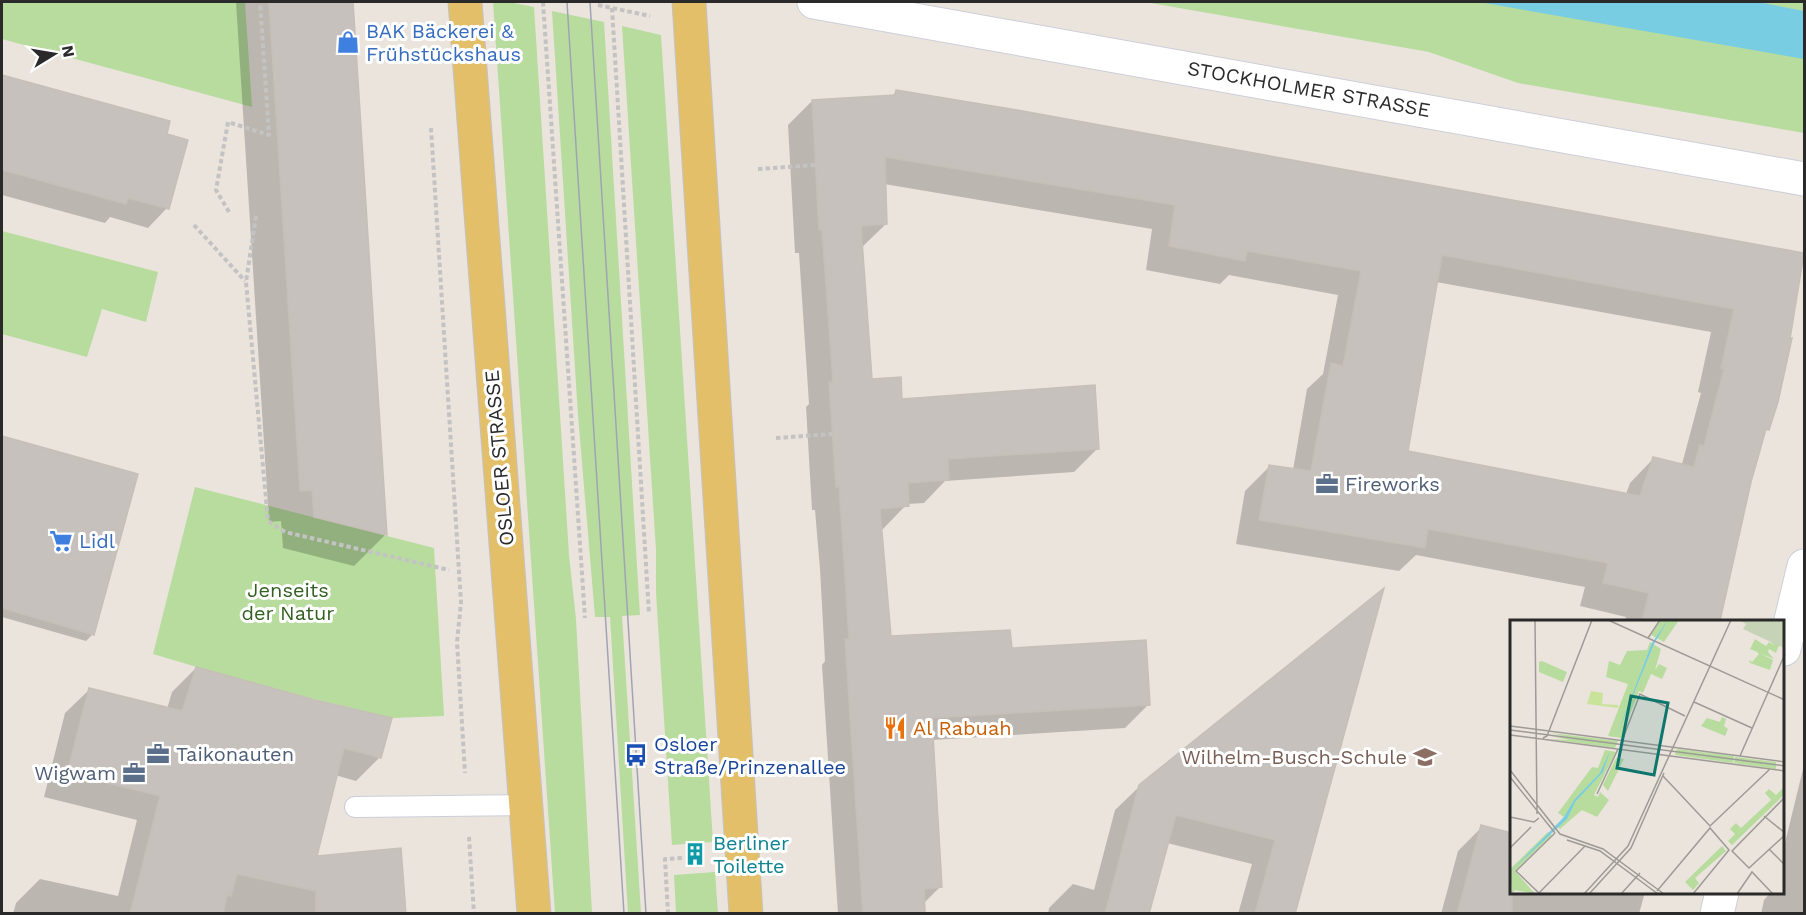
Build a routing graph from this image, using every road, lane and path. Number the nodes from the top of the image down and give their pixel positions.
1 (260, 2) edge
2 (465, 2) edge
3 (543, 2) edge
4 (689, 2) edge
5 (814, 2) edge
6 (598, 5) dead end
7 (612, 8) junction
8 (660, 19) dead end
9 (430, 116) dead end
10 (815, 165) dead end
11 (759, 169) dead end
12 (1804, 179) edge
13 (229, 212) dead end
14 (256, 216) dead end
15 (194, 225) dead end
16 (246, 282) junction
17 (832, 434) dead end
18 (776, 438) dead end
19 (1804, 566) edge
20 (449, 570) dead end
21 (649, 614) dead end
22 (585, 618) dead end
23 (1785, 645) edge
24 (527, 805) junction
25 (467, 806) junction
26 (355, 807) dead end
27 (683, 858) dead end
28 (1722, 894) edge
29 (474, 914) edge
30 (534, 914) edge
31 (668, 914) edge
32 (746, 914) edge
33 (1717, 914) edge

1 - 13 path
2 - 24 main road, OSLOER STRASSE
3 - 22 path
4 - 32 main road
5 - 12 street, STOCKHOLMER STRASSE
6 - 7 path
7 - 8 path
7 - 21 path
9 - 25 path
10 - 11 path
14 - 16 path
15 - 16 path
16 - 20 path
17 - 18 path
19 - 23 street
24 - 25 lane
24 - 30 main road, OSLOER STRASSE
25 - 26 lane
25 - 29 path
27 - 31 path
28 - 33 street

